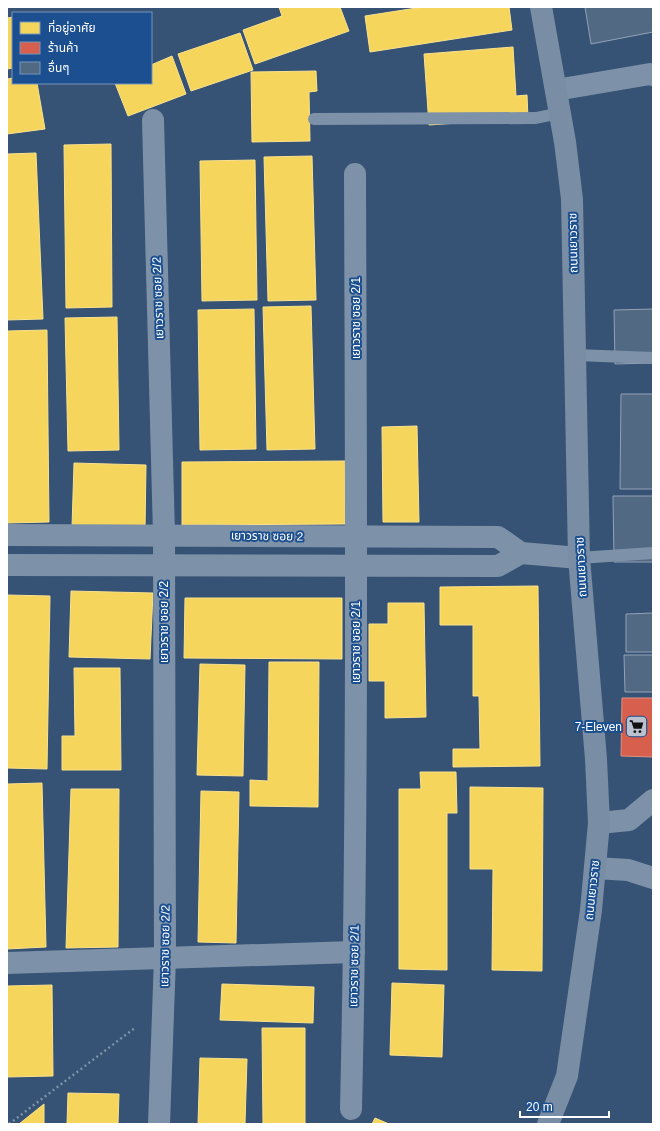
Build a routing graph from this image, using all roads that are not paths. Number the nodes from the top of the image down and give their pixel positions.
1 (541, 7) edge
2 (653, 75) edge
3 (556, 90) junction
4 (560, 113) junction
5 (314, 119) dead end
6 (153, 120) dead end
7 (356, 174) dead end
8 (576, 355) junction
9 (653, 358) edge
10 (7, 535) edge
11 (164, 535) junction
12 (356, 537) junction
13 (521, 553) junction
14 (653, 553) edge
15 (579, 558) junction
16 (7, 565) edge
17 (164, 566) junction
18 (356, 566) junction
19 (653, 800) edge
20 (599, 823) junction
21 (595, 868) junction
22 (653, 878) edge
23 (354, 952) junction
24 (165, 958) junction
25 (7, 963) edge
26 (350, 1109) dead end
27 (159, 1124) edge
28 (548, 1124) edge

1 - 3 main road, ถนนเยาวราช
2 - 3 street
3 - 4 main road, ถนนเยาวราช
4 - 5 lane
4 - 8 main road, ถนนเยาวราช
6 - 11 street, เยาวราช ซอย 2/2
7 - 12 street, เยาวราช ซอย 2/1
8 - 9 lane
8 - 15 main road, ถนนเยาวราช
10 - 11 street, เยาวราช ซอย 2
11 - 12 street, เยาวราช ซอย 2
11 - 17 street, เยาวราช ซอย 2/2
12 - 13 street, เยาวราช ซอย 2
12 - 18 street, เยาวราช ซอย 2/1
13 - 15 street, เยาวราช ซอย 2
13 - 18 street
14 - 15 lane
15 - 20 main road, ถนนเยาวราช
16 - 17 street
17 - 18 street
17 - 24 street, เยาวราช ซอย 2/2
18 - 23 street, เยาวราช ซอย 2/1
19 - 20 street
20 - 21 main road, ถนนเยาวราช
21 - 22 street
21 - 28 main road, ถนนเยาวราช
23 - 24 street
23 - 26 street, เยาวราช ซอย 2/1
24 - 25 street
24 - 27 street, เยาวราช ซอย 2/2

